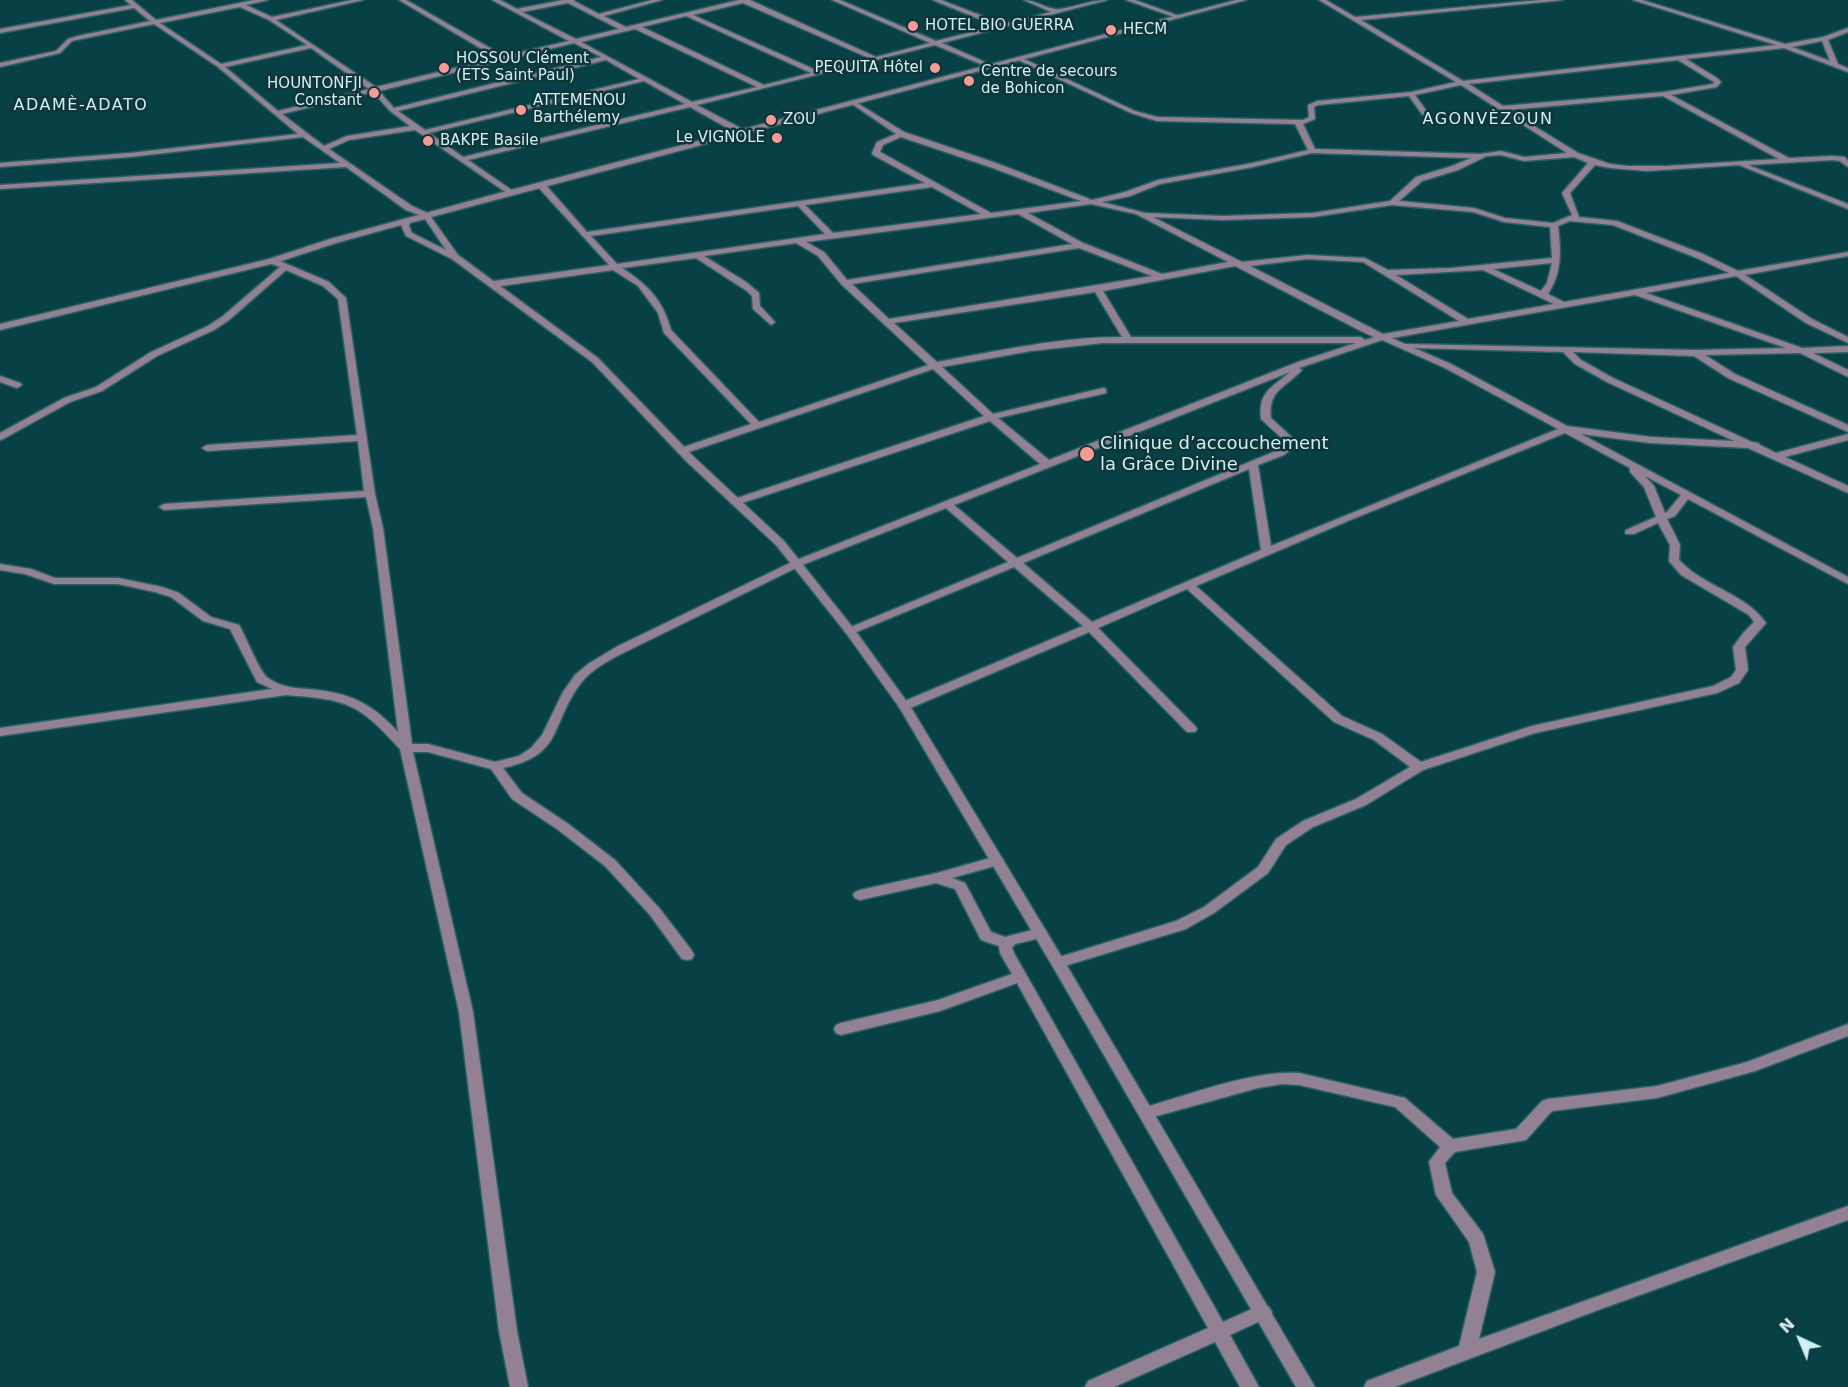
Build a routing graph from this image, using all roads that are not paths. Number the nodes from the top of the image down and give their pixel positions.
1 (128, 0) edge
2 (265, 0) edge
3 (360, 0) edge
4 (402, 0) edge
5 (495, 0) edge
6 (570, 0) edge
7 (659, 0) edge
8 (746, 0) edge
9 (836, 0) edge
10 (936, 0) edge
11 (1027, 0) edge
12 (1104, 0) edge
13 (1129, 0) edge
14 (1242, 0) edge
15 (1322, 0) edge
16 (1560, 0) edge
17 (1636, 0) edge
18 (238, 2) edge
19 (136, 6) junction
20 (517, 11) junction
21 (1057, 12) junction
22 (686, 15) junction
23 (599, 16) junction
24 (1179, 17) junction
25 (271, 19) junction
26 (1354, 19) junction
27 (155, 22) junction
28 (634, 26) junction
29 (1002, 26) junction
30 (624, 29) junction
31 (1848, 30) edge
32 (0, 32) edge
33 (1824, 39) junction
34 (575, 41) junction
35 (938, 43) junction
36 (312, 46) junction
37 (1785, 46) junction
38 (502, 58) junction
39 (607, 58) junction
40 (1679, 58) junction
41 (876, 59) junction
42 (1020, 59) junction
43 (1835, 64) junction
44 (0, 65) edge
45 (220, 66) junction
46 (992, 67) junction
47 (1848, 70) edge
48 (817, 74) junction
49 (646, 80) junction
50 (1462, 83) junction
51 (762, 87) junction
52 (374, 89) junction
53 (1412, 94) junction
54 (1664, 94) junction
55 (854, 103) junction
56 (692, 104) junction
57 (1502, 108) junction
58 (392, 110) junction
59 (277, 113) junction
60 (1298, 122) junction
61 (1431, 123) dead end
62 (418, 127) junction
63 (425, 132) junction
64 (743, 133) junction
65 (901, 134) junction
66 (304, 135) junction
67 (325, 148) junction
68 (1312, 151) junction
69 (1575, 155) junction
70 (1480, 156) junction
71 (462, 159) junction
72 (1787, 160) junction
73 (1592, 163) junction
74 (1738, 163) junction
75 (0, 165) edge
76 (347, 165) junction
77 (1848, 165) edge
78 (935, 184) junction
79 (541, 185) junction
80 (0, 187) edge
81 (510, 193) junction
82 (1091, 202) junction
83 (799, 203) junction
84 (1392, 203) junction
85 (1848, 207) edge
86 (409, 208) junction
87 (1019, 212) junction
88 (1138, 212) junction
89 (989, 215) junction
90 (427, 216) junction
91 (1571, 219) junction
92 (406, 222) junction
93 (1554, 225) junction
94 (587, 234) junction
95 (831, 236) junction
96 (798, 241) junction
97 (1080, 245) junction
98 (1848, 254) edge
99 (697, 255) junction
100 (455, 257) junction
101 (1556, 260) junction
102 (272, 261) junction
103 (1239, 264) junction
104 (285, 267) junction
105 (615, 267) junction
106 (1483, 268) junction
107 (1387, 273) junction
108 (1738, 273) junction
109 (1161, 276) junction
110 (844, 283) junction
111 (494, 284) junction
112 (1098, 289) junction
113 (1635, 291) junction
114 (1543, 295) junction
115 (1561, 304) junction
116 (771, 322) dead end
117 (887, 322) junction
118 (1467, 322) junction
119 (0, 327) edge
120 (1377, 339) junction
121 (1128, 340) junction
122 (1848, 340) edge
123 (1402, 344) junction
124 (1848, 349) edge
125 (1566, 351) junction
126 (1803, 351) junction
127 (1696, 353) junction
128 (1301, 364) junction
129 (936, 365) junction
130 (1848, 374) edge
131 (0, 379) edge
132 (17, 386) dead end
133 (1103, 391) dead end
134 (992, 417) junction
135 (758, 426) junction
136 (1567, 429) junction
137 (1848, 429) edge
138 (0, 437) edge
139 (1848, 437) edge
140 (362, 438) junction
141 (1755, 446) junction
142 (207, 448) dead end
143 (682, 451) junction
144 (1777, 456) junction
145 (1628, 462) junction
146 (1047, 464) junction
147 (1253, 464) junction
148 (1848, 490) edge
149 (370, 494) junction
150 (1687, 494) junction
151 (735, 502) junction
152 (946, 503) junction
153 (164, 507) dead end
154 (1663, 519) junction
155 (1630, 532) dead end
156 (1267, 552) junction
157 (1018, 562) junction
158 (798, 563) junction
159 (0, 567) edge
160 (1848, 581) edge
161 (1189, 585) junction
162 (1090, 627) junction
163 (850, 631) junction
164 (286, 691) junction
165 (904, 706) junction
166 (1191, 729) dead end
167 (0, 732) edge
168 (406, 748) junction
169 (495, 766) junction
170 (1419, 767) junction
171 (997, 861) junction
172 (937, 879) junction
173 (860, 894) dead end
174 (1040, 933) junction
175 (1006, 943) junction
176 (687, 955) dead end
177 (1058, 963) junction
178 (1019, 977) junction
179 (841, 1029) dead end
180 (1848, 1030) edge
181 (1146, 1113) junction
182 (1450, 1146) junction
183 (1848, 1213) edge
184 (1263, 1312) junction
185 (1218, 1331) junction
186 (1467, 1352) junction
187 (519, 1387) edge
188 (1094, 1387) edge
189 (1250, 1387) edge
190 (1306, 1387) edge
191 (1373, 1387) edge

1 - 19 street
2 - 18 street
3 - 25 street
4 - 38 street
5 - 20 street
6 - 20 street
6 - 23 street
7 - 23 street
8 - 22 street
8 - 41 street
9 - 35 street
10 - 29 street
11 - 21 street
12 - 21 street
13 - 24 street
14 - 24 street
15 - 26 street
16 - 26 street
17 - 37 street
18 - 25 street
18 - 27 street
19 - 27 street
19 - 32 street
20 - 34 street
21 - 29 street
22 - 28 street
22 - 48 street
23 - 30 street
24 - 42 street
25 - 36 street
26 - 50 street
27 - 44 street
27 - 45 street
28 - 30 street
28 - 51 street
29 - 35 street
30 - 34 street
31 - 33 street
33 - 37 street
33 - 43 street
34 - 38 street
34 - 39 street
35 - 41 street
35 - 46 street
36 - 45 street
36 - 52 street
37 - 40 street
37 - 43 street
38 - 52 street
39 - 49 street
39 - 58 street
40 - 50 street
40 - 54 street
41 - 48 street
42 - 46 street
42 - 60 street
43 - 47 street
45 - 59 street
46 - 55 street
48 - 51 street
49 - 56 street
49 - 63 street
50 - 53 street
50 - 57 street
51 - 56 street
52 - 58 street
52 - 59 street
53 - 60 street
53 - 61 street
54 - 57 street
54 - 72 street
55 - 64 street
55 - 65 street
56 - 64 street
56 - 71 street
57 - 69 street
58 - 62 street
59 - 66 street
60 - 68 street
62 - 63 street
62 - 67 street
63 - 71 street
64 - 79 street
65 - 78 street
65 - 82 street
66 - 67 street
66 - 75 street
67 - 76 street
68 - 70 street
68 - 82 street
69 - 70 street
69 - 73 street
70 - 84 street
71 - 81 street
72 - 74 street
72 - 77 street
73 - 74 street
73 - 91 street
74 - 85 street
76 - 80 street
76 - 86 street
78 - 83 street
78 - 89 street
79 - 81 street
79 - 94 street
81 - 90 street
82 - 87 street
82 - 88 street
83 - 94 street
83 - 95 street
84 - 88 street
84 - 93 street
86 - 90 street
86 - 92 street
87 - 89 street
87 - 97 street
88 - 103 street
89 - 95 street
90 - 92 street
90 - 100 street
91 - 93 street
91 - 108 street
92 - 100 street
92 - 102 street
93 - 101 street
94 - 105 street
95 - 96 street
96 - 99 street
96 - 110 street
97 - 109 street
97 - 110 street
98 - 108 street
99 - 105 street
99 - 116 street
100 - 111 street
101 - 106 street
101 - 114 street
102 - 104 street
102 - 119 street
103 - 107 street
103 - 109 street
103 - 120 street
104 - 138 street
104 - 140 street
105 - 111 street
105 - 135 street
106 - 107 street
106 - 114 street
107 - 118 street
108 - 113 street
108 - 122 street
109 - 112 street
110 - 117 street
111 - 143 street
112 - 117 street
112 - 121 street
113 - 115 street
113 - 126 street
114 - 115 street
115 - 118 street
117 - 129 street
118 - 120 street
120 - 121 street
120 - 123 street
120 - 128 street
121 - 129 street
123 - 125 street
123 - 136 street
124 - 126 street
125 - 127 street
125 - 141 street
126 - 127 street
126 - 130 street
127 - 137 street
128 - 146 street
128 - 147 street
129 - 134 street
129 - 135 street
131 - 132 street
133 - 134 street
134 - 146 street
134 - 151 street
135 - 143 street
136 - 141 street
136 - 145 street
136 - 156 street
139 - 144 street
140 - 142 street
140 - 149 street
141 - 144 street
143 - 151 street
144 - 148 street
145 - 150 street
145 - 154 street
146 - 152 street
147 - 156 street
147 - 157 street
149 - 153 street
149 - 168 street
150 - 154 street
150 - 160 street
151 - 158 street
152 - 157 street
152 - 158 street
154 - 155 street
154 - 170 street
156 - 161 street
157 - 162 street
157 - 163 street
158 - 163 street
158 - 169 street
159 - 164 street
161 - 162 street
161 - 170 street
162 - 165 street
162 - 166 street
163 - 165 street
164 - 167 street
164 - 168 street
165 - 171 street
168 - 169 street
168 - 187 street
169 - 176 street
170 - 177 street
171 - 172 street
171 - 174 street
172 - 173 street
172 - 175 street
174 - 175 street
174 - 177 street
175 - 178 street
177 - 181 street
178 - 179 street
178 - 185 street
180 - 182 street
181 - 182 street
181 - 184 street
182 - 186 street
183 - 186 street
184 - 185 street
184 - 190 street
185 - 188 street
185 - 189 street
186 - 191 street

